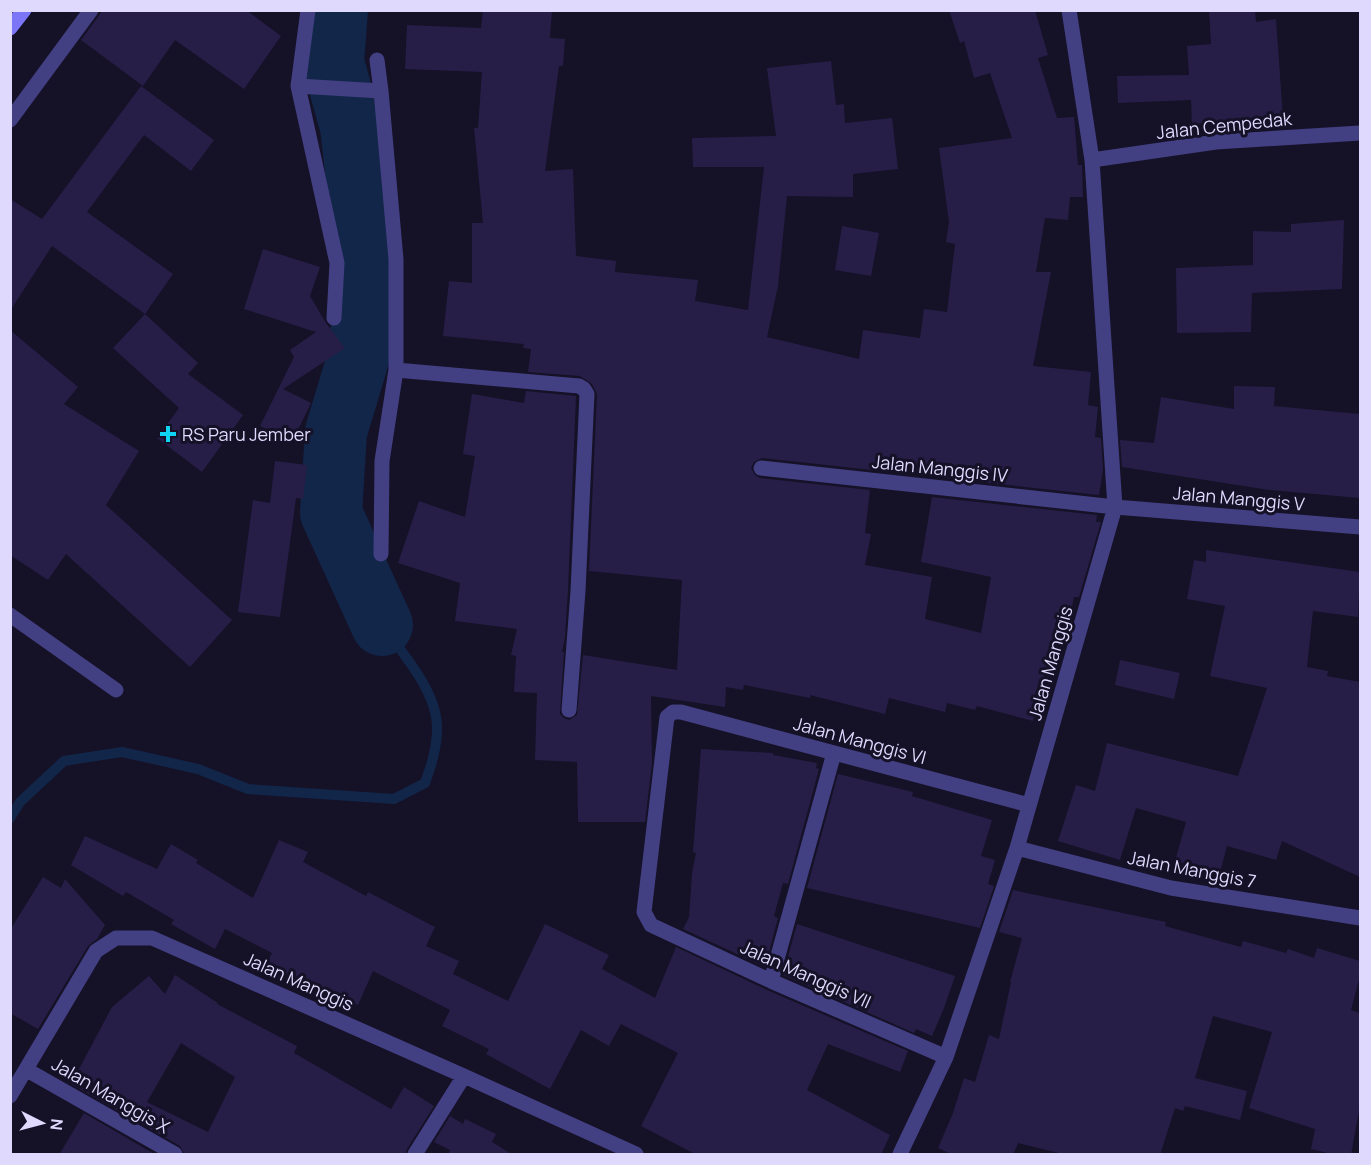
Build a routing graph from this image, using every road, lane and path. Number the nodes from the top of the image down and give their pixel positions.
1 (24, 10) edge
2 (91, 10) edge
3 (308, 10) edge
4 (1069, 10) edge
5 (10, 28) edge
6 (377, 60) dead end
7 (305, 86) junction
8 (376, 91) junction
9 (10, 120) edge
10 (1360, 133) edge
11 (1092, 160) junction
12 (334, 318) dead end
13 (396, 370) junction
14 (761, 468) dead end
15 (1115, 507) junction
16 (1360, 527) edge
17 (381, 554) dead end
18 (10, 615) edge
19 (116, 690) dead end
20 (569, 710) dead end
21 (834, 753) junction
22 (1029, 804) junction
23 (1017, 848) junction
24 (1360, 918) edge
25 (651, 925) joint
26 (771, 981) junction
27 (946, 1057) junction
28 (27, 1070) junction
29 (464, 1076) junction
30 (10, 1096) edge
31 (175, 1155) edge
32 (415, 1155) edge
33 (636, 1155) edge
34 (900, 1155) edge

1 - 5 main road
2 - 9 street
3 - 7 street
4 - 11 street, Jalan Manggis
6 - 8 street
7 - 8 street
7 - 12 street
8 - 13 street
10 - 11 street, Jalan Cempedak
11 - 15 street, Jalan Manggis
13 - 17 street
13 - 20 street
14 - 15 street, Jalan Manggis IV
15 - 16 street, Jalan Manggis V
15 - 22 street, Jalan Manggis
18 - 19 street
21 - 22 street, Jalan Manggis VI
21 - 25 street, Jalan Manggis VI
21 - 26 street
22 - 23 street, Jalan Manggis
23 - 24 street, Jalan Manggis 7
23 - 27 street, Jalan Manggis
25 - 26 street, Jalan Manggis VII
26 - 27 street, Jalan Manggis VII
27 - 34 street, Jalan Manggis
28 - 29 street, Jalan Manggis
28 - 30 street, Jalan Manggis
28 - 31 street, Jalan Manggis X
29 - 32 street
29 - 33 street, Jalan Manggis

